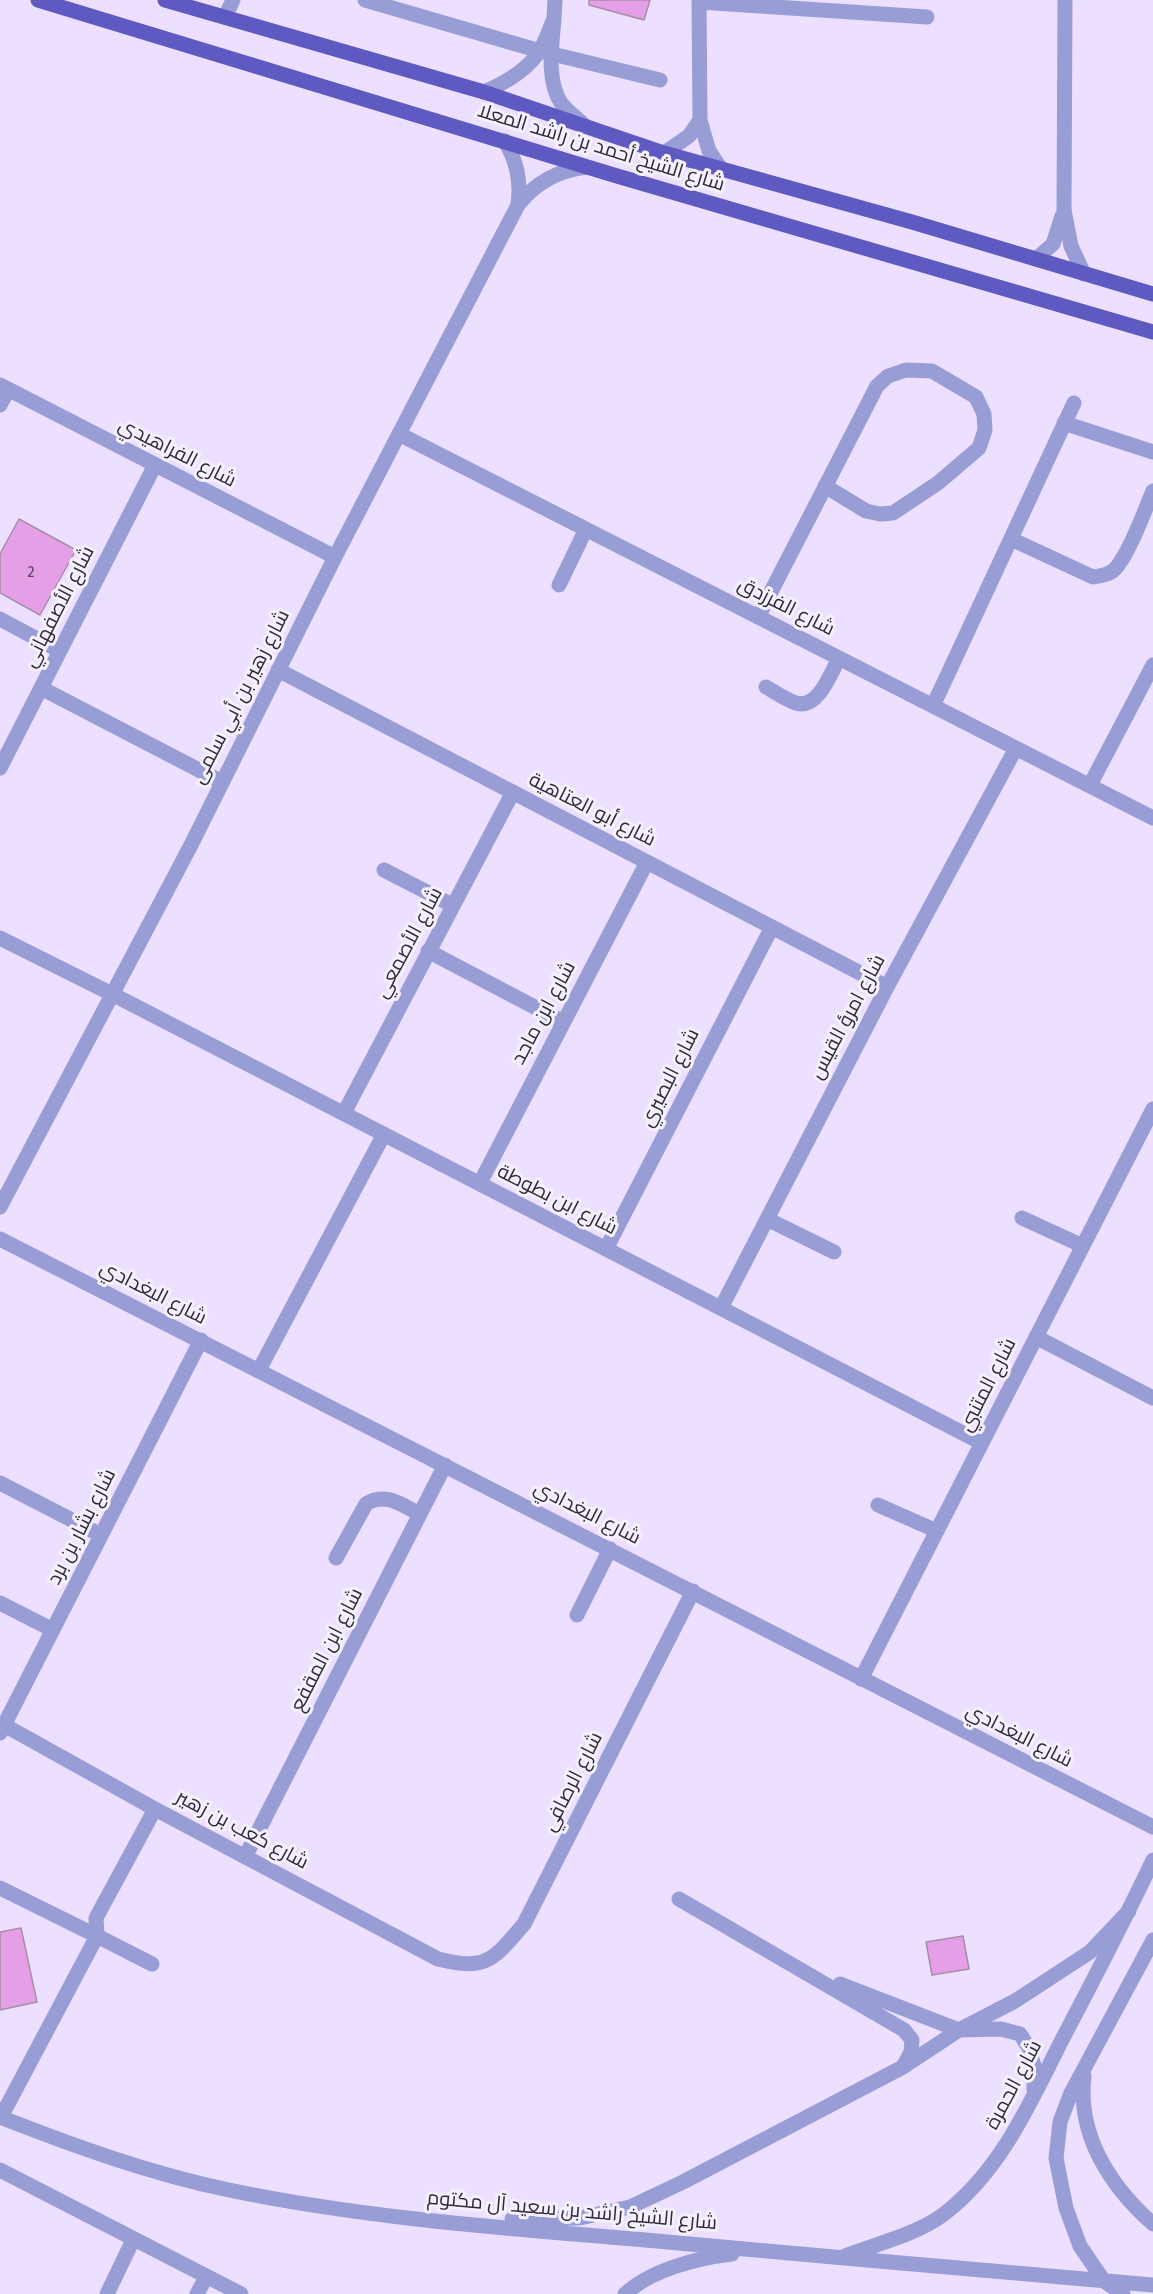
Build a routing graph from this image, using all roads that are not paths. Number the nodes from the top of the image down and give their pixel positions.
1 (38, 0) edge
2 (165, 0) edge
3 (233, 0) edge
4 (365, 0) edge
5 (555, 0) edge
6 (1065, 0) edge
7 (699, 1) edge
8 (225, 17) junction
9 (927, 17) dead end
10 (546, 52) junction
11 (660, 80) dead end
12 (484, 92) junction
13 (700, 120) junction
14 (585, 126) junction
15 (505, 141) junction
16 (664, 153) junction
17 (587, 167) junction
18 (721, 169) junction
19 (518, 205) junction
20 (1064, 210) junction
21 (1036, 259) junction
22 (1084, 274) junction
23 (1153, 294) edge
24 (1153, 332) edge
25 (4, 387) edge
26 (1074, 403) dead end
27 (0, 405) edge
28 (1065, 423) junction
29 (399, 434) junction
30 (1153, 452) edge
31 (155, 465) junction
32 (825, 486) junction
33 (1153, 492) edge
34 (586, 529) junction
35 (1011, 539) junction
36 (335, 557) junction
37 (559, 585) dead end
38 (758, 616) junction
39 (0, 619) edge
40 (60, 651) junction
41 (839, 658) junction
42 (1153, 665) edge
43 (278, 670) junction
44 (766, 687) dead end
45 (1148, 687) edge
46 (41, 688) junction
47 (933, 706) junction
48 (1016, 748) junction
49 (0, 768) edge
50 (222, 782) junction
51 (1090, 785) junction
52 (513, 792) junction
53 (1153, 818) edge
54 (647, 862) junction
55 (384, 870) dead end
56 (452, 905) junction
57 (772, 927) junction
58 (0, 938) edge
59 (428, 951) junction
60 (887, 987) junction
61 (112, 994) junction
62 (563, 1022) junction
63 (344, 1113) junction
64 (1152, 1115) edge
65 (384, 1134) junction
66 (480, 1183) junction
67 (0, 1208) edge
68 (1022, 1218) dead end
69 (767, 1219) junction
70 (0, 1239) edge
71 (1083, 1246) junction
72 (606, 1249) junction
73 (834, 1252) dead end
74 (721, 1308) junction
75 (1036, 1337) junction
76 (201, 1340) junction
77 (259, 1370) junction
78 (1153, 1398) edge
79 (982, 1443) junction
80 (446, 1465) junction
81 (0, 1483) edge
82 (878, 1505) dead end
83 (420, 1514) junction
84 (937, 1531) junction
85 (101, 1535) junction
86 (610, 1549) junction
87 (336, 1558) dead end
88 (693, 1591) junction
89 (0, 1603) edge
90 (577, 1615) dead end
91 (53, 1630) junction
92 (861, 1680) junction
93 (3, 1721) edge
94 (155, 1809) junction
95 (1153, 1827) edge
96 (246, 1855) junction
97 (1153, 1860) edge
98 (0, 1888) edge
99 (679, 1899) dead end
100 (1129, 1911) junction
101 (97, 1936) junction
102 (1153, 1940) edge
103 (152, 1964) dead end
104 (464, 1965) joint
105 (799, 1968) junction
106 (959, 2030) junction
107 (1086, 2062) junction
108 (903, 2067) junction
109 (1034, 2093) junction
110 (0, 2117) edge
111 (0, 2170) edge
112 (467, 2223) junction
113 (1153, 2224) edge
114 (133, 2240) junction
115 (759, 2250) junction
116 (840, 2258) junction
117 (206, 2277) junction
118 (1104, 2281) junction
119 (1153, 2285) edge
120 (107, 2294) edge
121 (197, 2294) edge
122 (241, 2294) edge
123 (625, 2294) edge
124 (1123, 2294) edge

1 - 15 main road, شارع الشيخ أحمد بن راشد المعلا
2 - 8 main road, شارع الشيخ أحمد بن راشد المعلا
3 - 8 street
4 - 10 street
5 - 10 street
6 - 20 street
7 - 9 street
7 - 13 street
8 - 12 main road, شارع الشيخ أحمد بن راشد المعلا
10 - 11 street
10 - 12 street
10 - 14 street
12 - 14 main road, شارع الشيخ أحمد بن راشد المعلا
13 - 16 street
13 - 18 street
14 - 16 main road, شارع الشيخ أحمد بن راشد المعلا
15 - 17 main road, شارع الشيخ أحمد بن راشد المعلا
15 - 19 street, شارع زهير بن أبي سلمى
16 - 18 main road, شارع الشيخ أحمد بن راشد المعلا
17 - 19 street, شارع زهير بن أبي سلمى
17 - 24 main road, شارع الشيخ أحمد بن راشد المعلا
18 - 21 main road, شارع الشيخ أحمد بن راشد المعلا
19 - 29 street, شارع زهير بن أبي سلمى
20 - 21 street
20 - 22 street
21 - 22 main road, شارع الشيخ أحمد بن راشد المعلا
22 - 23 main road, شارع الشيخ أحمد بن راشد المعلا
25 - 27 street
25 - 31 street, شارع الفراهيدي
26 - 28 street
28 - 30 street
28 - 35 street
29 - 34 street, شارع الفرزدق
29 - 36 street, شارع زهير بن أبي سلمى
31 - 36 street, شارع الفراهيدي
31 - 40 street, شارع الأصفهاني
32 - 32 street
32 - 38 street
33 - 35 street
34 - 37 street
34 - 38 street, شارع الفرزدق
35 - 47 street
36 - 43 street, شارع زهير بن أبي سلمى
38 - 41 street, شارع الفرزدق
39 - 40 street
40 - 46 street, شارع الأصفهاني
41 - 44 street
41 - 47 street, شارع الفرزدق
42 - 45 street
43 - 50 street, شارع زهير بن أبي سلمى
43 - 52 street, شارع أبو العتاهية
45 - 51 street
46 - 49 street, شارع الأصفهاني
46 - 50 street
47 - 48 street, شارع الفرزدق
48 - 51 street, شارع الفرزدق
48 - 60 street, شارع امرؤ القيس
50 - 61 street, شارع زهير بن أبي سلمى
51 - 53 street, شارع الفرزدق
52 - 54 street, شارع أبو العتاهية
52 - 56 street, شارع الأصمعي
54 - 57 street, شارع أبو العتاهية
54 - 62 street, شارع ابن ماجد
55 - 56 street
56 - 59 street, شارع الأصمعي
57 - 60 street, شارع أبو العتاهية
57 - 72 street, شارع البصيري
58 - 61 street, شارع ابن بطوطة
59 - 62 street
59 - 63 street, شارع الأصمعي
60 - 69 street, شارع امرؤ القيس
61 - 63 street, شارع ابن بطوطة
61 - 67 street, شارع زهير بن أبي سلمى
62 - 66 street, شارع ابن ماجد
63 - 65 street, شارع ابن بطوطة
64 - 71 street, شارع المتنبي
65 - 66 street, شارع ابن بطوطة
65 - 77 street
66 - 72 street, شارع ابن بطوطة
68 - 71 street
69 - 73 street
69 - 74 street, شارع امرؤ القيس
70 - 76 street, شارع البغدادي
71 - 75 street, شارع المتنبي
72 - 74 street, شارع ابن بطوطة
74 - 79 street, شارع ابن بطوطة
75 - 78 street
75 - 79 street, شارع المتنبي
76 - 77 street, شارع البغدادي
76 - 85 street, شارع بشار بن برد
77 - 80 street, شارع البغدادي
79 - 84 street, شارع المتنبي
80 - 83 street, شارع ابن المقفع
80 - 86 street, شارع البغدادي
81 - 85 street
82 - 84 street
83 - 87 street
83 - 96 street, شارع ابن المقفع
84 - 92 street, شارع المتنبي
85 - 91 street, شارع بشار بن برد
86 - 88 street, شارع البغدادي
86 - 90 street
88 - 92 street, شارع البغدادي
88 - 104 street, شارع الرصافي
89 - 91 street
91 - 93 street, شارع بشار بن برد
92 - 95 street, شارع البغدادي
93 - 94 street, شارع كعب بن زهير
94 - 96 street, شارع كعب بن زهير
94 - 101 street
96 - 104 street, شارع كعب بن زهير
97 - 100 street, شارع الحمرة
98 - 101 street
99 - 105 street
100 - 106 street
100 - 109 street, شارع الحمرة
101 - 103 street
101 - 110 street
102 - 107 street
105 - 106 street
105 - 108 street
106 - 108 street
106 - 109 street
107 - 113 street
107 - 118 street
108 - 112 street
109 - 116 street, شارع الحمرة
110 - 112 street, شارع الشيخ راشد بن سعيد آل مكتوم
111 - 114 street
112 - 115 street, شارع الشيخ راشد بن سعيد آل مكتوم
114 - 117 street
114 - 120 street
115 - 116 street, شارع الشيخ راشد بن سعيد آل مكتوم
115 - 123 street
116 - 118 street, شارع الشيخ راشد بن سعيد آل مكتوم
117 - 121 street
117 - 122 street
118 - 119 street, شارع الشيخ راشد بن سعيد آل مكتوم
118 - 124 street

